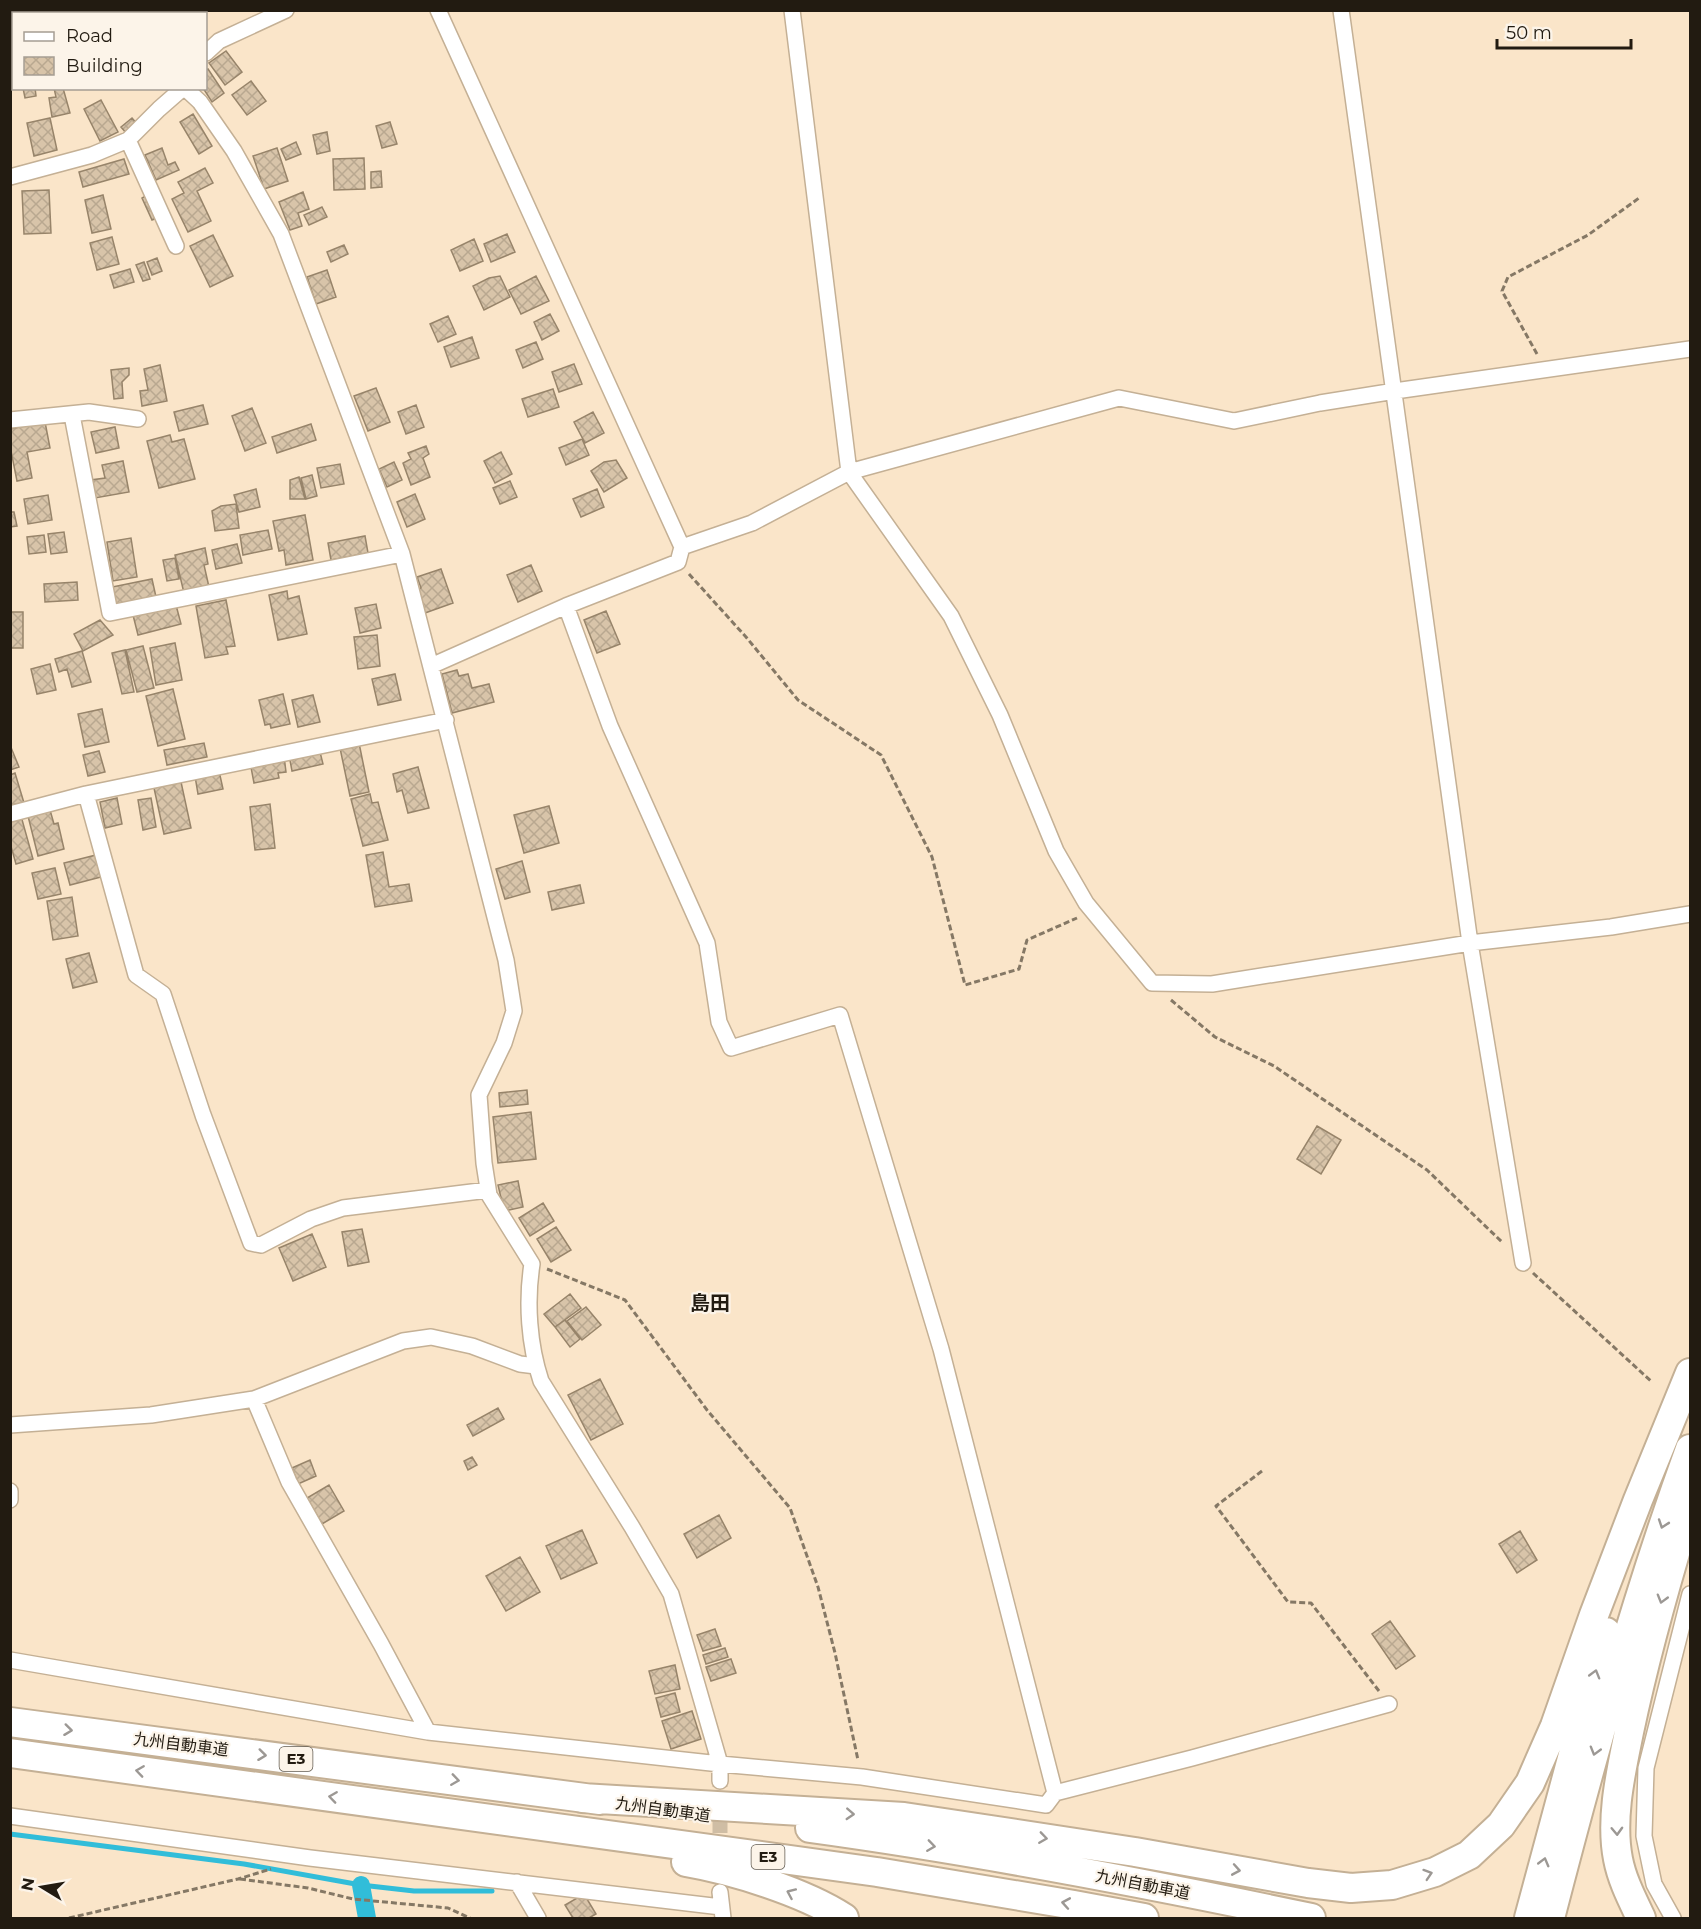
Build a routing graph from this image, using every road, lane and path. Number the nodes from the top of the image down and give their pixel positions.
1 (286, 10) edge
2 (438, 10) edge
3 (792, 10) edge
4 (1341, 10) edge
5 (207, 52) edge
6 (182, 90) edge
7 (186, 90) edge
8 (128, 140) junction
9 (10, 177) edge
10 (1640, 198) dead end
11 (176, 246) dead end
12 (1690, 349) edge
13 (1545, 369) junction
14 (1395, 390) junction
15 (72, 415) junction
16 (138, 419) dead end
17 (10, 420) edge
18 (849, 472) junction
19 (402, 554) junction
20 (680, 554) junction
21 (566, 606) junction
22 (431, 666) junction
23 (446, 720) junction
24 (86, 794) junction
25 (10, 814) edge
26 (1094, 911) junction
27 (1690, 914) edge
28 (1470, 943) junction
29 (1152, 983) junction
30 (488, 1190) junction
31 (1523, 1263) junction
32 (532, 1264) junction
33 (536, 1366) junction
34 (1690, 1375) edge
35 (1652, 1382) dead end
36 (254, 1399) junction
37 (10, 1425) edge
38 (1690, 1449) edge
39 (1262, 1471) dead end
40 (10, 1491) edge
41 (10, 1500) edge
42 (1690, 1503) edge
43 (1690, 1594) edge
44 (10, 1660) edge
45 (1389, 1704) joint
46 (10, 1722) edge
47 (428, 1732) junction
48 (10, 1753) edge
49 (720, 1764) junction
50 (862, 1777) junction
51 (720, 1781) tunnel mouth
52 (1055, 1793) junction
53 (582, 1798) junction
54 (391, 1805) junction
55 (10, 1816) edge
56 (310, 1858) junction
57 (238, 1879) junction
58 (517, 1882) junction
59 (721, 1906) edge
60 (69, 1918) edge
61 (470, 1918) edge
62 (538, 1918) edge
63 (844, 1918) edge
64 (1144, 1918) edge
65 (1311, 1918) edge
66 (1529, 1918) edge
67 (1550, 1918) edge
68 (1641, 1918) edge
69 (1672, 1918) edge

1 - 5 street
2 - 20 street
3 - 18 street
4 - 14 street
6 - 8 street
7 - 19 street
8 - 9 street
8 - 11 street
10 - 13 path
12 - 13 street
13 - 14 street
14 - 18 street
14 - 28 street
15 - 16 street
15 - 17 street
15 - 19 street
18 - 20 street
18 - 26 street
19 - 22 street
20 - 21 street
20 - 26 path
21 - 22 street
21 - 52 street
22 - 23 street
23 - 24 street
23 - 30 street
24 - 25 street
24 - 30 street
26 - 29 street
27 - 28 street
28 - 29 street
28 - 31 street
29 - 31 path
30 - 32 street
31 - 35 path
32 - 33 street
32 - 50 path
33 - 36 street
33 - 49 street
53 -> 34 highway
66 -> 34 highway
36 - 37 street
36 - 47 street
38 -> 67 highway
39 - 45 path
40 - 41 street
42 -> 68 highway
43 - 69 street
44 - 47 street
45 - 52 street
46 -> 53 highway, 九州自動車道 / E3
47 - 49 street
54 -> 48 highway, 九州自動車道 / E3
49 - 50 street
49 - 51 street
50 - 52 street
53 -> 65 highway, 九州自動車道 / E3
63 -> 54 highway
64 -> 54 highway, 九州自動車道 / E3
55 - 56 street
56 - 57 path
56 - 58 street
57 - 60 path
57 - 61 path
58 - 59 street
58 - 62 street

